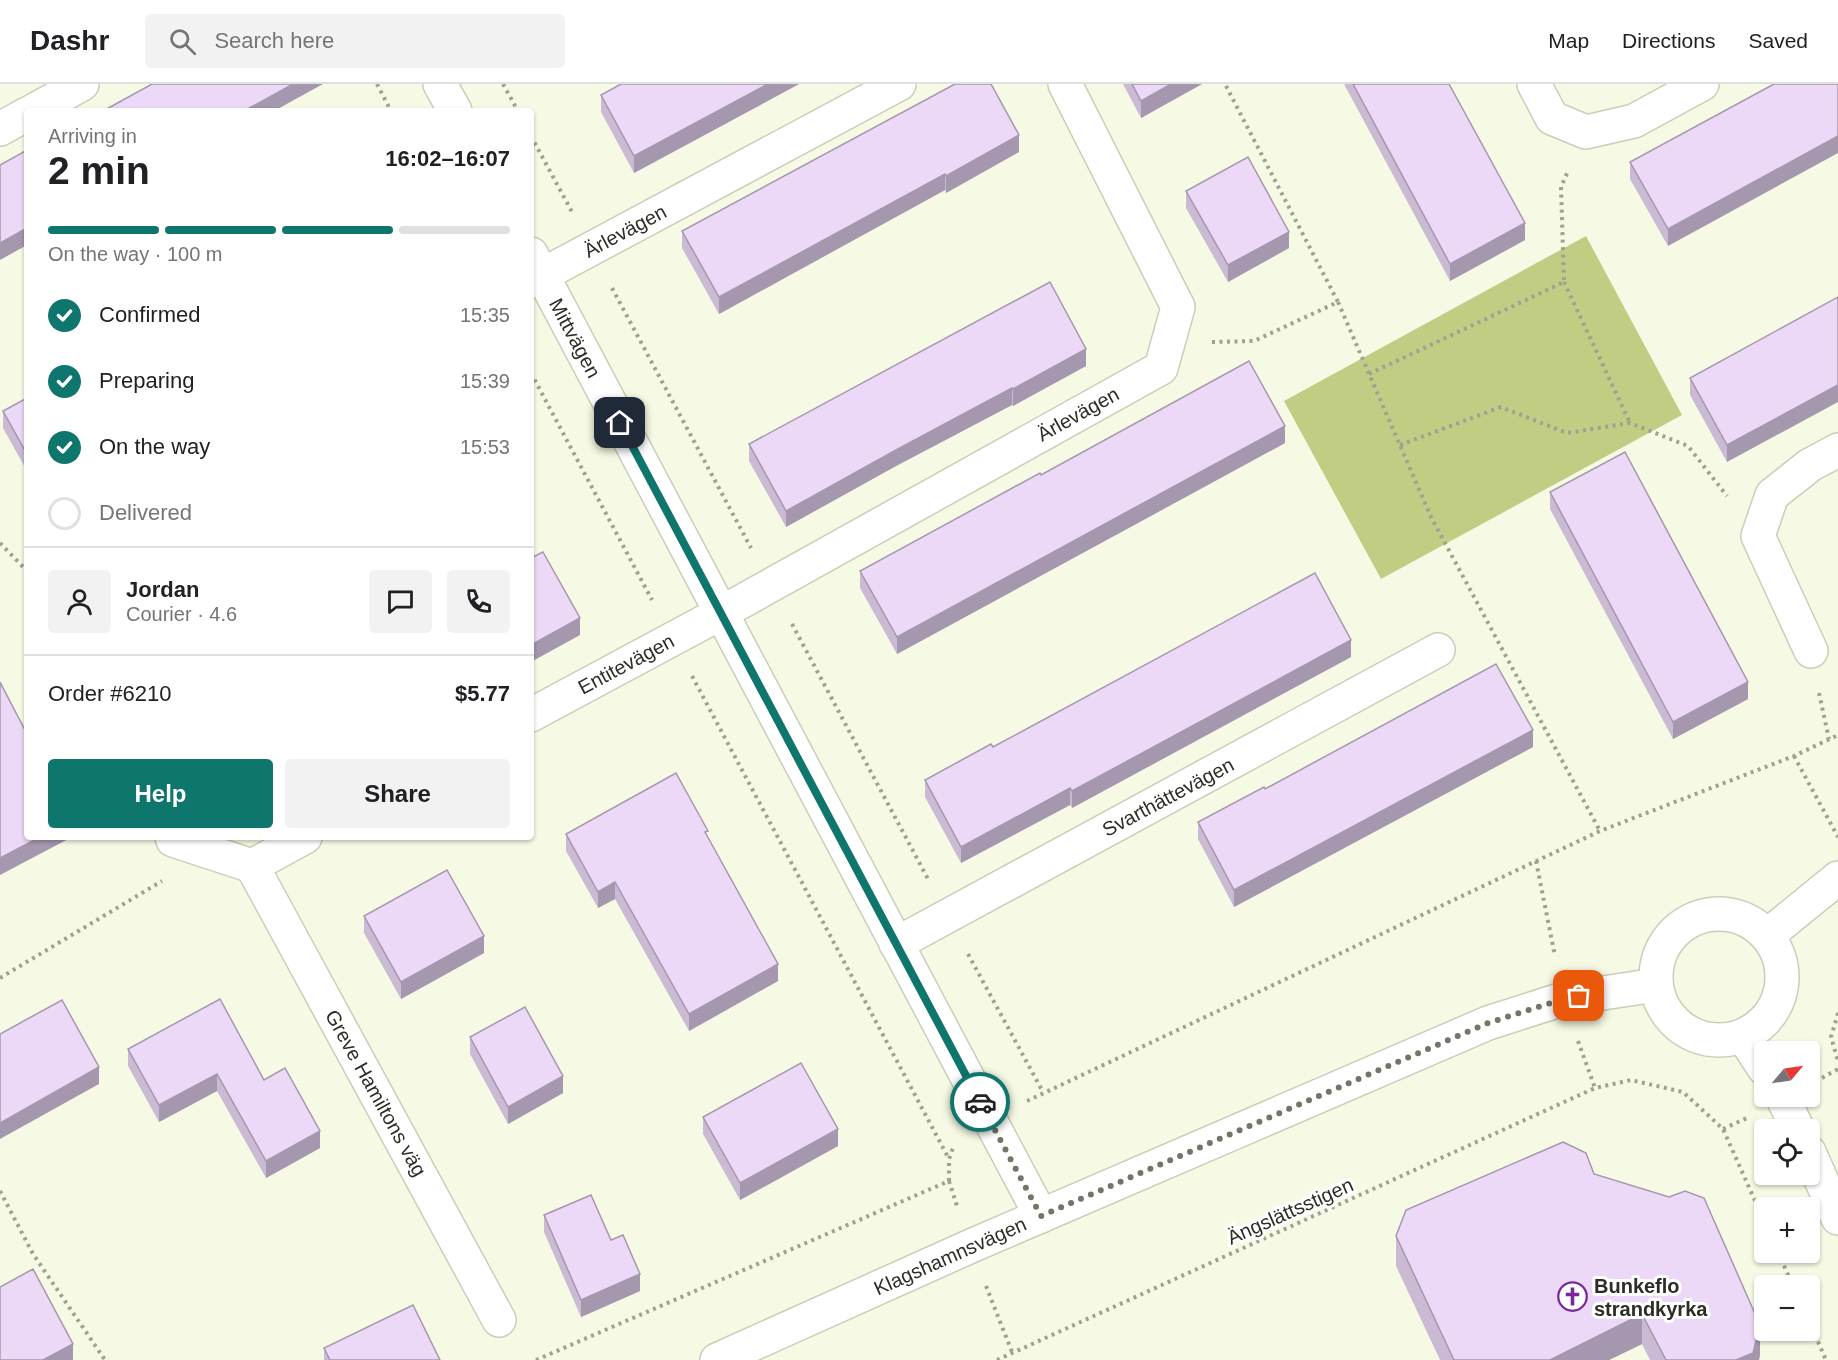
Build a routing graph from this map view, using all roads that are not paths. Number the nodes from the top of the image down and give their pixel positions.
1 (82, 84) edge
2 (440, 84) edge
3 (899, 84) edge
4 (1065, 84) edge
5 (1534, 84) edge
6 (1702, 84) edge
7 (38, 108) edge
8 (453, 108) edge
9 (24, 116) edge
10 (0, 129) edge
11 (535, 270) edge
12 (1838, 450) edge
13 (721, 613) junction
14 (1438, 650) dead end
15 (1811, 651) dead end
16 (534, 713) edge
17 (178, 840) edge
18 (300, 840) edge
19 (252, 866) junction
20 (1838, 878) edge
21 (1768, 935) junction
22 (896, 944) junction
23 (1656, 986) junction
24 (1743, 1036) junction
25 (1754, 1053) edge
26 (1820, 1177) edge
27 (1041, 1216) junction
28 (1838, 1218) edge
29 (499, 1320) dead end
30 (717, 1360) edge

1 - 7 street
2 - 8 street
3 - 11 street, Ärlevägen
4 - 13 street, Ärlevägen
5 - 6 street
9 - 10 street
11 - 13 street, Mittvägen
12 - 15 street
13 - 16 street, Entitevägen
13 - 22 street, Mittvägen
14 - 22 street, Svarthättevägen
17 - 19 street
18 - 19 street
19 - 29 street, Greve Hamiltons väg
20 - 21 street
21 - 23 street
21 - 24 street
22 - 27 street, Mittvägen
23 - 24 street
23 - 27 street, Klagshamnsvägen
24 - 25 street
26 - 28 street
27 - 30 street, Klagshamnsvägen

